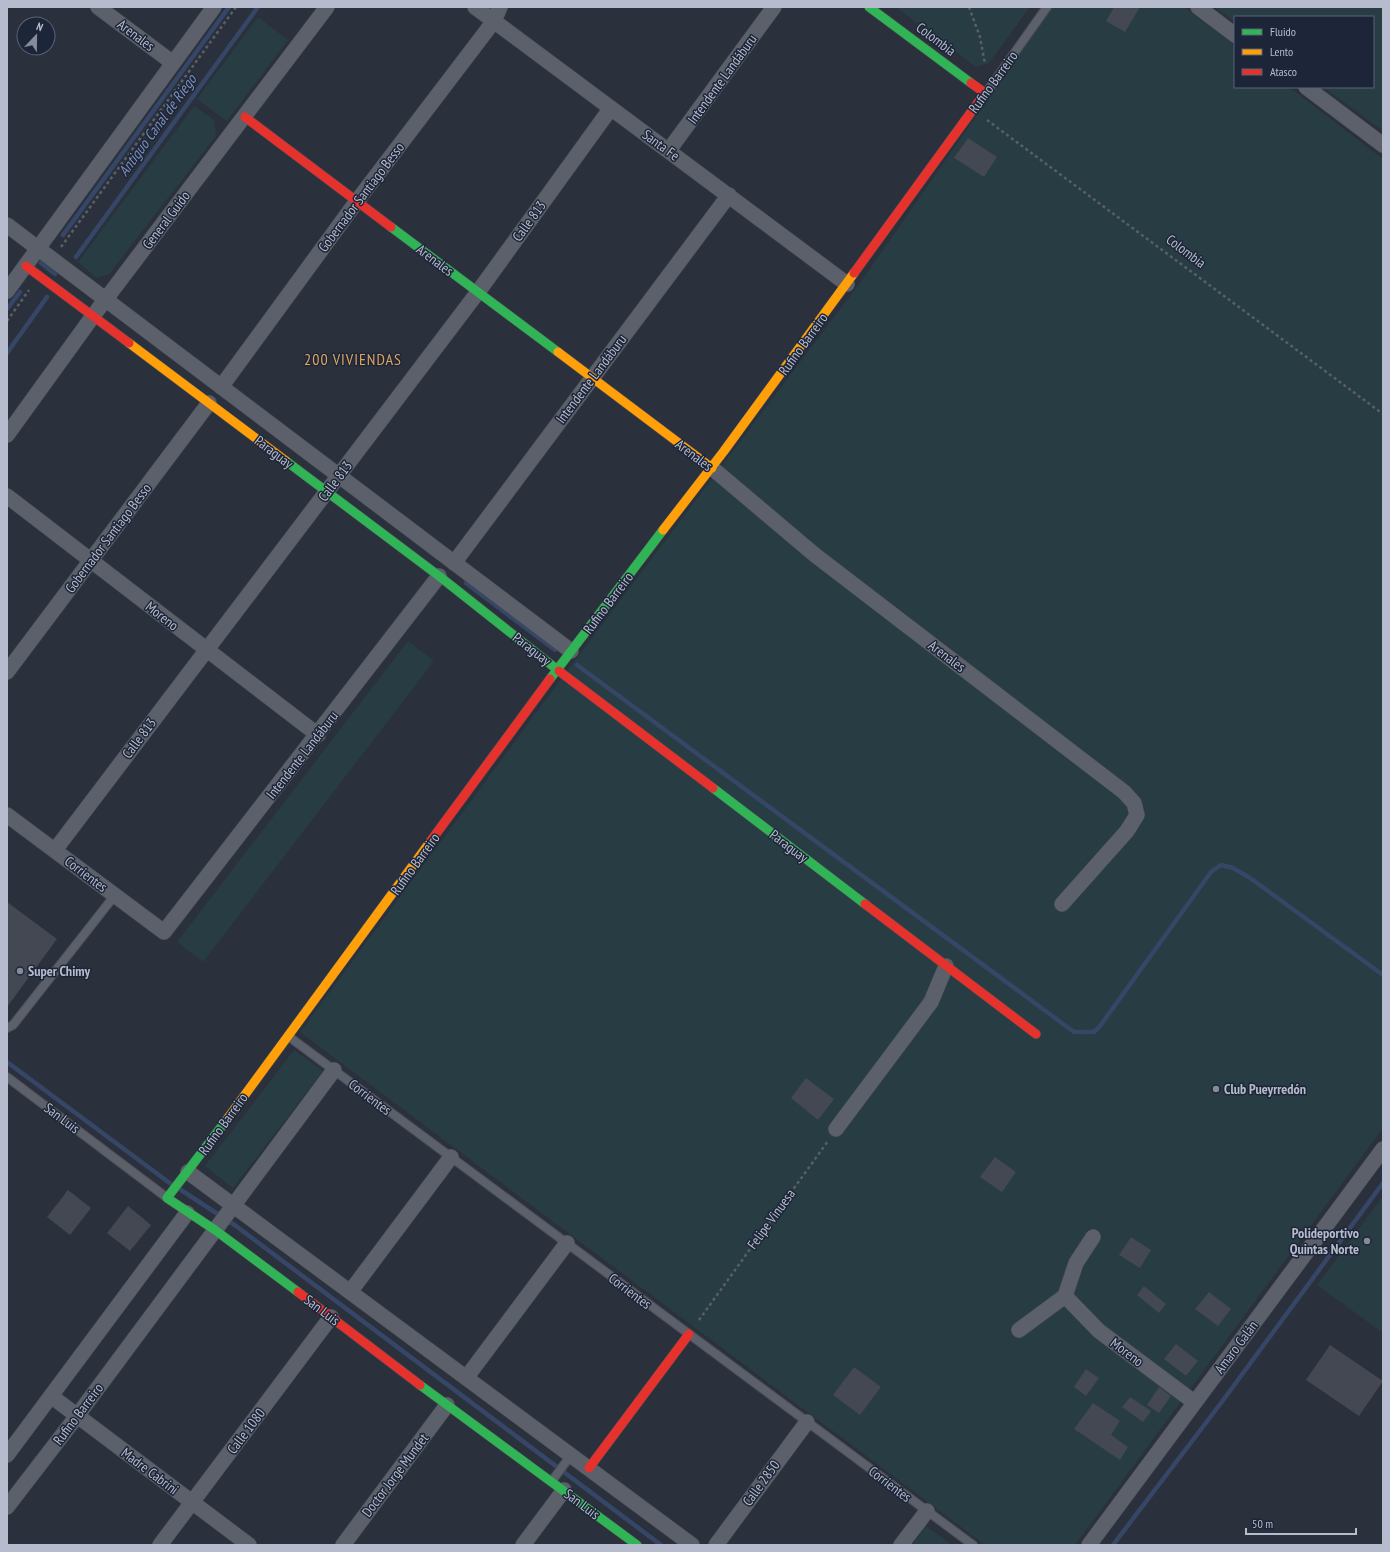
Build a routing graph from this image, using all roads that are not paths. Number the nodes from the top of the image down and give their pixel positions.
1 (98, 7) edge
2 (214, 7) edge
3 (328, 7) edge
4 (475, 7) edge
5 (500, 7) edge
6 (774, 7) edge
7 (869, 7) edge
8 (1047, 7) edge
9 (1198, 7) edge
10 (494, 21) junction
11 (1234, 33) edge
12 (173, 63) junction
13 (1307, 88) edge
14 (985, 93) junction
15 (611, 108) junction
16 (245, 116) junction
17 (1383, 145) edge
18 (669, 150) junction
19 (728, 195) junction
20 (357, 201) junction
21 (7, 225) edge
22 (38, 249) junction
23 (26, 266) junction
24 (847, 284) junction
25 (7, 291) edge
26 (478, 292) junction
27 (105, 300) junction
28 (93, 316) junction
29 (592, 378) junction
30 (221, 387) junction
31 (209, 403) junction
32 (7, 435) edge
33 (712, 468) junction
34 (339, 476) junction
35 (327, 492) junction
36 (7, 496) edge
37 (91, 561) junction
38 (454, 563) junction
39 (439, 576) junction
40 (206, 649) junction
41 (571, 652) junction
42 (558, 670) junction
43 (7, 672) edge
44 (318, 735) junction
45 (7, 815) edge
46 (55, 850) junction
47 (114, 895) junction
48 (1062, 904) dead end
49 (164, 932) joint
50 (946, 966) junction
51 (7, 1028) edge
52 (1036, 1034) dead end
53 (288, 1036) junction
54 (334, 1070) junction
55 (7, 1077) edge
56 (836, 1129) road end
57 (1383, 1149) edge
58 (450, 1157) junction
59 (188, 1172) junction
60 (167, 1198) junction
61 (234, 1206) junction
62 (187, 1213) junction
63 (216, 1230) junction
64 (1093, 1237) dead end
65 (567, 1243) junction
66 (350, 1292) junction
67 (1065, 1296) junction
68 (331, 1317) junction
69 (1019, 1330) dead end
70 (689, 1334) junction
71 (466, 1378) junction
72 (51, 1396) junction
73 (1194, 1402) junction
74 (447, 1405) junction
75 (77, 1416) junction
76 (807, 1422) junction
77 (7, 1455) edge
78 (571, 1455) junction
79 (589, 1468) junction
80 (558, 1486) junction
81 (192, 1502) junction
82 (7, 1507) edge
83 (927, 1511) junction
84 (160, 1545) edge
85 (249, 1545) edge
86 (343, 1545) edge
87 (523, 1545) edge
88 (637, 1545) edge
89 (692, 1545) edge
90 (716, 1545) edge
91 (901, 1545) edge
92 (973, 1545) edge
93 (1089, 1545) edge

1 - 12 street, Arenales
2 - 12 street
3 - 16 street, General Guido
4 - 10 street, Santa Fe
5 - 10 street, Gobernador Santiago Besso
6 - 18 street, Intendente Landáburu
7 - 14 street, Colombia
8 - 14 lane, Rufino Barreiro
9 - 11 street
10 - 15 street, Santa Fe
10 - 20 street, Gobernador Santiago Besso
12 - 22 street
13 - 17 street
14 - 24 street, Rufino Barreiro
15 - 18 street, Santa Fe
15 - 26 street, Calle 813
16 - 20 street, Arenales
16 - 27 street, General Guido
18 - 19 street, Santa Fe
19 - 24 street, Santa Fe
19 - 29 street, Intendente Landáburu
20 - 26 street, Arenales
20 - 30 street, Gobernador Santiago Besso
21 - 22 street, Paraguay
22 - 23 street
22 - 27 street, Paraguay
23 - 25 street
23 - 28 street, Paraguay
24 - 33 street, Rufino Barreiro
26 - 29 street, Arenales
26 - 34 street, Calle 813
27 - 28 street, General Guido
27 - 30 street, Paraguay
28 - 31 street, Paraguay
28 - 32 street, General Guido
29 - 33 street, Arenales
29 - 38 street, Intendente Landáburu
30 - 34 street, Paraguay
31 - 35 street, Paraguay
31 - 37 street, Gobernador Santiago Besso
33 - 41 street, Rufino Barreiro
33 - 48 street, Arenales
34 - 35 street, Calle 813
34 - 38 street, Paraguay
35 - 39 street, Paraguay
35 - 40 street, Calle 813
36 - 37 street, Moreno
37 - 40 street, Moreno
37 - 43 street, Gobernador Santiago Besso
38 - 41 street, Paraguay
39 - 42 street, Paraguay
39 - 44 street, Intendente Landáburu
40 - 44 street, Moreno
40 - 46 street, Calle 813
41 - 42 street, Rufino Barreiro
42 - 50 street, Paraguay
42 - 53 street, Rufino Barreiro
44 - 49 street, Intendente Landáburu
45 - 46 street, Corrientes
46 - 47 street, Corrientes
47 - 49 street, Corrientes
47 - 51 lane
50 - 52 street, Paraguay
50 - 56 street
53 - 54 lane, Corrientes
53 - 59 street, Rufino Barreiro
54 - 58 lane, Corrientes
54 - 61 street, Rufino Barreiro
55 - 60 lane, San Luis
57 - 73 street, Amaro Galán
58 - 65 lane, Corrientes
58 - 66 street
59 - 60 street, Rufino Barreiro
59 - 61 street
60 - 62 street, San Luis
61 - 63 street, Rufino Barreiro
61 - 66 street
62 - 63 street, San Luis
62 - 72 street
63 - 68 street, San Luis
63 - 75 street, Rufino Barreiro
64 - 67 street
65 - 70 lane, Corrientes
65 - 71 street
66 - 71 street
67 - 69 street
67 - 73 street, Moreno
68 - 74 street, San Luis
68 - 81 street, Calle 1080
70 - 76 lane, Corrientes
70 - 79 street
71 - 78 street
72 - 75 street, Madre Cabrini
72 - 77 street
73 - 93 street, Amaro Galán
74 - 80 street, San Luis
74 - 86 street, Doctor Jorge Mundet
75 - 81 street, Madre Cabrini
75 - 82 street, Rufino Barreiro
76 - 83 lane, Corrientes
76 - 90 street, Calle 2850
78 - 79 street
78 - 80 lane
79 - 89 street
80 - 87 street
80 - 88 street, San Luis
81 - 84 street, Calle 1080
81 - 85 street, Madre Cabrini
83 - 91 street
83 - 92 lane, Corrientes

